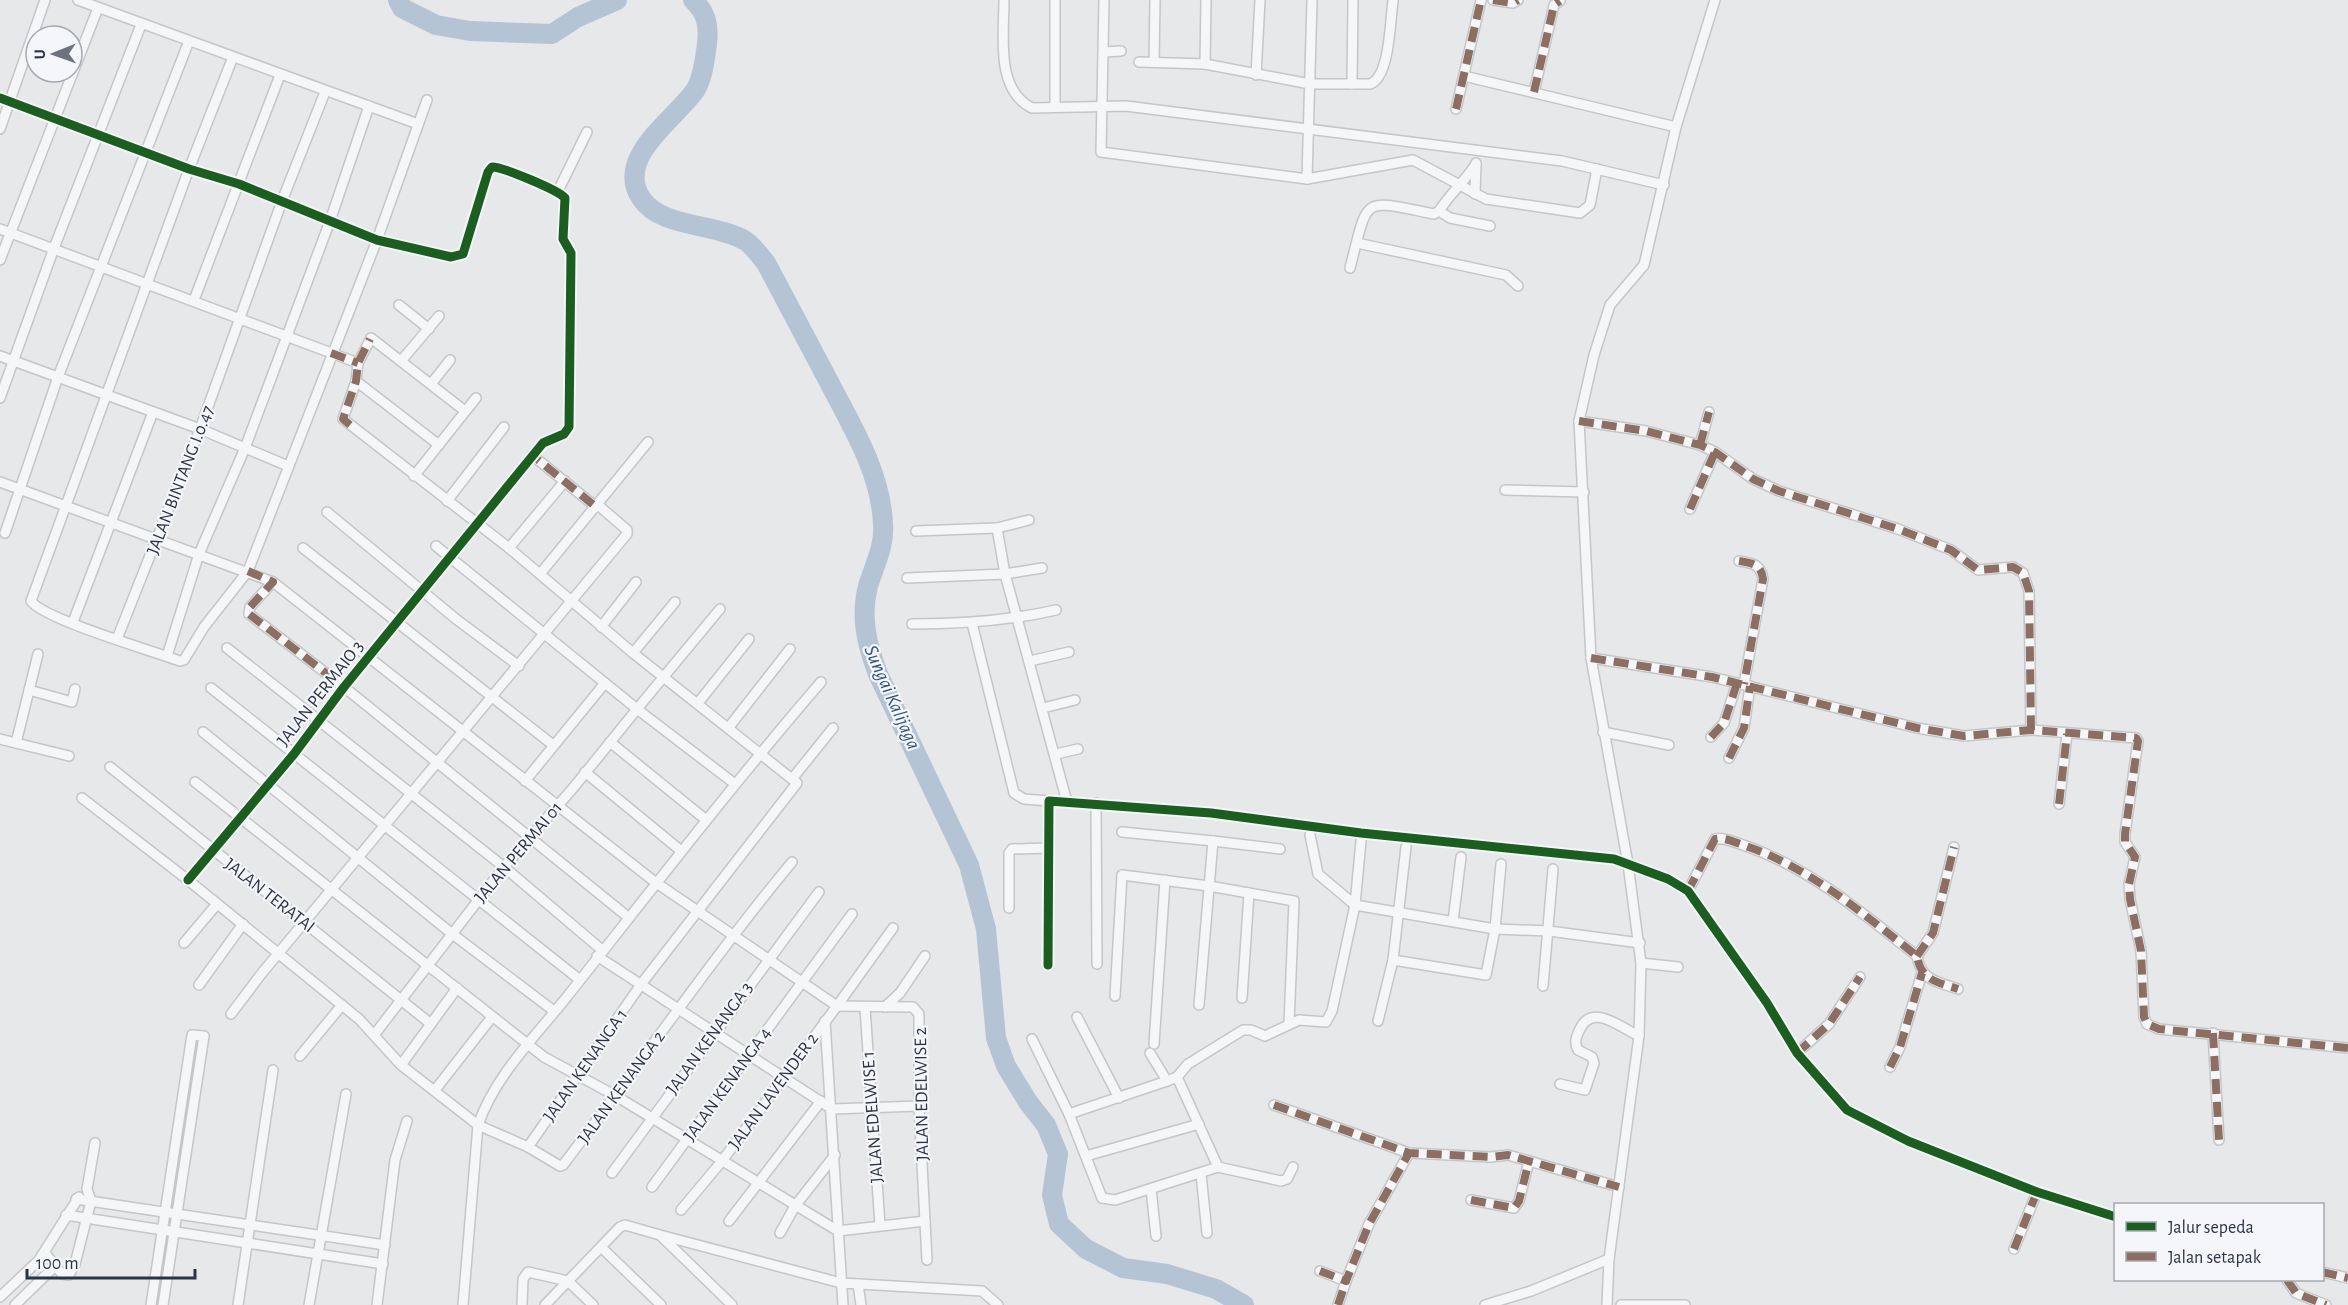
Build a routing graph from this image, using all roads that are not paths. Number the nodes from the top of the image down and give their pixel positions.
1 (45, 0) edge
2 (78, 0) edge
3 (1004, 0) edge
4 (1055, 0) edge
5 (1104, 0) edge
6 (1155, 0) edge
7 (1206, 0) edge
8 (1260, 0) edge
9 (1312, 0) edge
10 (1353, 0) edge
11 (1481, 0) edge
12 (1493, 0) edge
13 (1518, 0) edge
14 (1715, 0) edge
15 (1393, 1) edge
16 (1560, 1) edge
17 (98, 8) junction
18 (141, 25) junction
19 (189, 41) junction
20 (1121, 51) dead end
21 (1104, 52) junction
22 (233, 57) junction
23 (1139, 62) dead end
24 (1154, 62) junction
25 (1204, 64) junction
26 (280, 75) junction
27 (1256, 75) junction
28 (1464, 76) junction
29 (1310, 84) junction
30 (1352, 84) junction
31 (325, 92) junction
32 (1534, 92) junction
33 (0, 98) edge
34 (427, 100) dead end
35 (11, 102) junction
36 (1102, 105) junction
37 (369, 106) junction
38 (1055, 107) junction
39 (1456, 109) dead end
40 (56, 118) junction
41 (418, 124) junction
42 (1676, 127) junction
43 (0, 129) edge
44 (1308, 131) junction
45 (587, 132) dead end
46 (100, 134) junction
47 (1413, 143) junction
48 (1477, 151) junction
49 (146, 153) junction
50 (1413, 160) junction
51 (1476, 164) junction
52 (189, 169) junction
53 (1597, 169) junction
54 (1307, 179) junction
55 (239, 184) junction
56 (1664, 185) junction
57 (1462, 187) junction
58 (558, 191) junction
59 (1474, 194) junction
60 (282, 201) junction
61 (1439, 211) junction
62 (330, 221) junction
63 (1490, 226) dead end
64 (0, 229) edge
65 (10, 233) junction
66 (376, 240) junction
67 (1357, 243) junction
68 (54, 248) junction
69 (0, 260) edge
70 (100, 267) junction
71 (1350, 268) dead end
72 (148, 284) junction
73 (1518, 285) dead end
74 (194, 300) junction
75 (399, 305) dead end
76 (439, 316) dead end
77 (240, 319) junction
78 (429, 329) junction
79 (286, 336) junction
80 (331, 353) junction
81 (0, 356) edge
82 (450, 360) dead end
83 (13, 361) junction
84 (401, 361) junction
85 (358, 363) junction
86 (58, 376) junction
87 (356, 381) junction
88 (431, 384) junction
89 (108, 396) junction
90 (0, 398) edge
91 (476, 398) dead end
92 (465, 411) junction
93 (153, 412) junction
94 (1709, 412) dead end
95 (1579, 421) junction
96 (504, 427) dead end
97 (200, 429) junction
98 (648, 442) dead end
99 (439, 445) junction
100 (1700, 445) junction
101 (245, 448) junction
102 (1714, 452) junction
103 (532, 455) junction
104 (288, 466) junction
105 (414, 476) junction
106 (566, 481) junction
107 (0, 482) edge
108 (20, 489) junction
109 (1505, 490) dead end
110 (1584, 492) junction
111 (447, 501) junction
112 (66, 506) junction
113 (597, 506) junction
114 (1690, 509) dead end
115 (327, 512) dead end
116 (1029, 520) dead end
117 (112, 522) junction
118 (477, 525) junction
119 (997, 528) junction
120 (916, 531) dead end
121 (5, 533) dead end
122 (158, 539) junction
123 (436, 546) dead end
124 (303, 548) dead end
125 (508, 548) junction
126 (199, 554) junction
127 (449, 558) junction
128 (1739, 561) dead end
129 (1042, 568) dead end
130 (248, 571) junction
131 (540, 574) junction
132 (1005, 574) junction
133 (907, 578) dead end
134 (273, 582) junction
135 (636, 582) dead end
136 (422, 591) junction
137 (571, 601) junction
138 (675, 602) dead end
139 (720, 609) dead end
140 (1056, 610) dead end
141 (1017, 619) junction
142 (73, 622) junction
143 (397, 622) junction
144 (972, 623) junction
145 (912, 624) dead end
146 (601, 627) junction
147 (544, 634) junction
148 (117, 639) junction
149 (749, 639) dead end
150 (228, 648) dead end
151 (790, 649) dead end
152 (1069, 652) dead end
153 (633, 653) junction
154 (38, 654) dead end
155 (167, 656) junction
156 (369, 656) junction
157 (1591, 658) junction
158 (1030, 661) junction
159 (519, 666) junction
160 (663, 677) junction
161 (821, 682) dead end
162 (605, 683) junction
163 (1744, 685) junction
164 (344, 687) junction
165 (211, 688) dead end
166 (75, 689) dead end
167 (29, 690) junction
168 (492, 697) junction
169 (1076, 700) dead end
170 (698, 703) junction
171 (1043, 708) junction
172 (637, 709) junction
173 (319, 720) junction
174 (729, 727) junction
175 (833, 728) dead end
176 (2031, 730) junction
177 (462, 731) junction
178 (203, 732) dead end
179 (1603, 732) junction
180 (2067, 734) junction
181 (1711, 737) dead end
182 (0, 739) edge
183 (610, 742) junction
184 (16, 743) junction
185 (553, 745) junction
186 (1669, 745) dead end
187 (1078, 749) dead end
188 (294, 754) junction
189 (759, 754) junction
190 (1056, 754) junction
191 (69, 756) dead end
192 (1729, 758) dead end
193 (438, 762) junction
194 (110, 767) dead end
195 (585, 772) junction
196 (792, 778) junction
197 (525, 781) junction
198 (195, 782) dead end
199 (268, 784) junction
200 (735, 784) junction
201 (412, 794) junction
202 (82, 798) dead end
203 (1049, 801) junction
204 (1067, 802) junction
205 (1096, 803) junction
206 (2060, 804) dead end
207 (556, 806) junction
208 (240, 819) junction
209 (705, 819) junction
210 (386, 825) junction
211 (1122, 832) dead end
212 (1310, 835) dead end
213 (529, 836) junction
214 (1213, 841) junction
215 (1361, 841) dead end
216 (1954, 847) dead end
217 (1049, 848) junction
218 (1406, 848) dead end
219 (212, 849) junction
220 (1280, 849) dead end
221 (680, 850) junction
222 (1461, 857) dead end
223 (359, 858) junction
224 (792, 862) dead end
225 (1502, 864) dead end
226 (1628, 864) junction
227 (504, 867) junction
228 (1553, 868) dead end
229 (188, 880) junction
230 (1165, 880) junction
231 (656, 882) junction
232 (1209, 886) junction
233 (331, 891) junction
234 (1688, 891) junction
235 (819, 892) dead end
236 (1249, 893) junction
237 (478, 899) junction
238 (217, 904) junction
239 (1355, 905) junction
240 (1010, 908) dead end
241 (696, 911) junction
242 (852, 914) dead end
243 (1400, 914) junction
244 (628, 917) junction
245 (1453, 921) junction
246 (306, 922) junction
247 (243, 924) junction
248 (893, 928) dead end
249 (1495, 928) junction
250 (1549, 931) junction
251 (451, 933) junction
252 (732, 935) junction
253 (184, 943) dead end
254 (1640, 943) junction
255 (278, 953) junction
256 (600, 953) junction
257 (925, 956) dead end
258 (1917, 956) junction
259 (767, 958) junction
260 (1393, 960) junction
261 (1641, 963) junction
262 (429, 964) junction
263 (1097, 964) dead end
264 (1048, 965) dead end
265 (1678, 967) dead end
266 (1922, 973) junction
267 (1860, 977) dead end
268 (580, 980) junction
269 (803, 981) junction
270 (642, 983) junction
271 (200, 985) dead end
272 (1543, 986) dead end
273 (457, 988) junction
274 (1958, 989) dead end
275 (1115, 996) dead end
276 (1242, 998) dead end
277 (403, 999) junction
278 (342, 1005) junction
279 (1199, 1005) dead end
280 (837, 1006) junction
281 (679, 1007) junction
282 (885, 1007) junction
283 (865, 1008) junction
284 (554, 1011) junction
285 (231, 1014) dead end
286 (492, 1017) junction
287 (1077, 1017) dead end
288 (825, 1021) junction
289 (1378, 1021) dead end
290 (431, 1024) junction
291 (1289, 1024) junction
292 (713, 1032) junction
293 (2213, 1033) junction
294 (374, 1035) junction
295 (1639, 1036) junction
296 (1032, 1039) dead end
297 (527, 1045) junction
298 (2348, 1048) edge
299 (1797, 1053) junction
300 (747, 1055) junction
301 (300, 1056) dead end
302 (401, 1065) junction
303 (1890, 1067) dead end
304 (273, 1070) dead end
305 (578, 1075) junction
306 (783, 1078) junction
307 (1172, 1079) junction
308 (1560, 1084) dead end
309 (435, 1090) junction
310 (346, 1094) dead end
311 (616, 1096) junction
312 (1119, 1098) junction
313 (821, 1101) junction
314 (1274, 1105) dead end
315 (919, 1106) junction
316 (871, 1108) junction
317 (832, 1109) junction
318 (1069, 1114) junction
319 (652, 1118) junction
320 (407, 1121) dead end
321 (1199, 1124) junction
322 (478, 1125) junction
323 (686, 1140) junction
324 (2219, 1140) dead end
325 (95, 1143) dead end
326 (528, 1147) junction
327 (1409, 1153) junction
328 (834, 1155) junction
329 (1086, 1156) junction
330 (722, 1161) junction
331 (1529, 1161) junction
332 (1218, 1167) junction
333 (1293, 1167) dead end
334 (612, 1173) dead end
335 (1201, 1174) junction
336 (758, 1184) junction
337 (652, 1187) dead end
338 (1619, 1187) junction
339 (87, 1189) junction
340 (1151, 1189) junction
341 (2037, 1192) junction
342 (76, 1199) junction
343 (1471, 1200) dead end
344 (91, 1201) junction
345 (795, 1206) junction
346 (681, 1210) dead end
347 (165, 1212) junction
348 (66, 1215) junction
349 (178, 1215) junction
350 (2114, 1217) edge
351 (86, 1220) junction
352 (729, 1221) dead end
353 (925, 1221) junction
354 (250, 1223) junction
355 (880, 1225) junction
356 (163, 1229) junction
357 (175, 1231) junction
358 (838, 1231) junction
359 (780, 1233) dead end
360 (1207, 1233) dead end
361 (320, 1234) junction
362 (660, 1235) junction
363 (1156, 1236) dead end
364 (248, 1242) junction
365 (385, 1245) junction
366 (602, 1248) junction
367 (2014, 1249) dead end
368 (45, 1252) junction
369 (317, 1252) junction
370 (1609, 1258) junction
371 (927, 1260) dead end
372 (383, 1264) junction
373 (56, 1266) junction
374 (1320, 1271) dead end
375 (2324, 1272) edge
376 (2348, 1278) edge
377 (568, 1281) junction
378 (1346, 1281) junction
379 (2288, 1281) edge
380 (841, 1283) junction
381 (858, 1284) junction
382 (2, 1292) edge
383 (17, 1304) edge
384 (152, 1305) edge
385 (163, 1305) edge
386 (238, 1305) edge
387 (309, 1305) edge
388 (377, 1305) edge
389 (462, 1305) edge
390 (522, 1305) edge
391 (545, 1305) edge
392 (593, 1305) edge
393 (661, 1305) edge
394 (732, 1305) edge
395 (843, 1305) edge
396 (861, 1305) edge
397 (998, 1305) edge
398 (1338, 1305) edge
399 (1485, 1305) edge
400 (1607, 1305) edge
401 (1621, 1305) edge
402 (1685, 1305) edge
403 (2326, 1305) edge

1 - 35 street
2 - 17 street
3 - 38 street
4 - 38 street
5 - 21 street
6 - 24 street
7 - 25 street
8 - 27 street
9 - 29 street
10 - 30 street
11 - 28 street
12 - 13 street
14 - 42 street
15 - 30 street
16 - 32 street
17 - 18 street
17 - 40 street
18 - 19 street
18 - 46 street
19 - 22 street
19 - 49 street
20 - 21 street
21 - 36 street
22 - 26 street
22 - 52 street
23 - 24 street
24 - 25 street
25 - 27 street
26 - 31 street
26 - 55 street
27 - 29 street
28 - 32 street
28 - 39 street
29 - 30 street
29 - 44 street
31 - 37 street
31 - 60 street, JALAN BINTANG I.0.47
32 - 42 street
33 - 35 street
34 - 41 street
35 - 40 street
35 - 43 street
36 - 38 street
36 - 44 street
36 - 54 street
37 - 41 street
37 - 62 street
40 - 46 street
40 - 65 street
41 - 66 street
42 - 56 street
44 - 47 street
44 - 54 street
45 - 58 street
46 - 49 street
46 - 68 street
47 - 48 street
47 - 50 street
48 - 51 street
48 - 53 street
49 - 52 street
49 - 70 street
50 - 54 street
50 - 57 street
51 - 57 street
51 - 59 street
52 - 55 street
52 - 72 street
53 - 56 street
53 - 59 street
55 - 60 street
55 - 74 street
56 - 95 street
57 - 59 street
57 - 61 street
58 - 66 street
58 - 103 street, JALAN PERMAIO 3
60 - 62 street
60 - 77 street, JALAN BINTANG I.0.47
61 - 63 street
61 - 67 street
62 - 66 street
62 - 79 street
64 - 65 street
65 - 68 street
65 - 69 street
66 - 80 street
67 - 71 street
67 - 73 street
68 - 70 street
68 - 83 street
70 - 72 street
70 - 86 street
72 - 74 street
72 - 89 street
74 - 77 street
75 - 78 street
76 - 78 street
77 - 79 street
77 - 97 street, JALAN BINTANG I.0.47
78 - 84 street
79 - 80 street
79 - 101 street
80 - 85 street
80 - 104 street
81 - 83 street
82 - 88 street
83 - 86 street
83 - 90 street
84 - 85 street
84 - 88 street
85 - 87 street
86 - 89 street
86 - 108 street
87 - 99 street
87 - 105 street
88 - 92 street
89 - 93 street
89 - 112 street
91 - 92 street
92 - 99 street
93 - 97 street
93 - 117 street
94 - 100 street
95 - 100 street
95 - 110 street
96 - 111 street
97 - 101 street
97 - 122 street, JALAN BINTANG I.0.47
98 - 113 street
99 - 105 street
100 - 102 street
101 - 104 street
101 - 126 street
102 - 114 street
102 - 176 street
103 - 106 street
103 - 118 street, JALAN PERMAIO 3
104 - 130 street
105 - 111 street
106 - 113 street
106 - 125 street
107 - 108 street
108 - 112 street
108 - 121 street
109 - 110 street
110 - 157 street
111 - 118 street
112 - 117 street
112 - 142 street
113 - 131 street
113 - 137 street
115 - 136 street
116 - 119 street
117 - 122 street
117 - 142 street
118 - 125 street
118 - 127 street, JALAN PERMAIO 3
119 - 120 street
119 - 132 street
122 - 126 street
122 - 148 street, JALAN BINTANG I.0.47
123 - 127 street
124 - 143 street
125 - 131 street
126 - 130 street
126 - 155 street
127 - 136 street, JALAN PERMAIO 3
127 - 147 street
128 - 163 street
129 - 132 street
130 - 134 street
130 - 155 street
131 - 137 street
132 - 133 street
132 - 141 street
134 - 156 street
134 - 164 street
135 - 146 street
136 - 143 street, JALAN PERMAIO 3
136 - 159 street
137 - 146 street
137 - 147 street
138 - 153 street
139 - 160 street, JALAN PERMAI 01
140 - 141 street
141 - 144 street
141 - 158 street
142 - 148 street
143 - 156 street, JALAN PERMAIO 3
143 - 168 street
144 - 145 street
144 - 203 street
146 - 153 street
147 - 159 street
147 - 162 street
148 - 155 street
149 - 170 street
150 - 173 street
151 - 174 street
152 - 158 street
153 - 160 street
154 - 167 street
156 - 164 street, JALAN PERMAIO 3
156 - 177 street
157 - 163 street
157 - 179 street
158 - 171 street
159 - 168 street
160 - 170 street
160 - 172 street, JALAN PERMAI 01
161 - 189 street
162 - 172 street
162 - 185 street
163 - 176 street
163 - 181 street
163 - 192 street
164 - 173 street, JALAN PERMAIO 3
164 - 193 street
165 - 188 street
166 - 167 street
167 - 184 street
168 - 177 street
168 - 185 street
169 - 171 street
170 - 174 street
171 - 190 street
172 - 183 street, JALAN PERMAI 01
172 - 200 street
173 - 188 street, JALAN PERMAIO 3
173 - 201 street
174 - 189 street
175 - 196 street
176 - 180 street
177 - 193 street
177 - 197 street
178 - 199 street
179 - 186 street
179 - 226 street
180 - 206 street
180 - 293 street
182 - 184 street
183 - 195 street, JALAN PERMAI 01
183 - 209 street
184 - 191 street
185 - 197 street
187 - 190 street
188 - 199 street, JALAN PERMAIO 3
188 - 210 street
189 - 196 street
189 - 200 street
190 - 204 street
193 - 201 street
193 - 213 street
194 - 219 street, JALAN TERATAI
195 - 207 street, JALAN PERMAI 01
195 - 221 street
196 - 241 street, JALAN KENANGA 1
197 - 207 street
198 - 208 street
199 - 208 street, JALAN PERMAIO 3
199 - 223 street
200 - 209 street
201 - 210 street
201 - 227 street
202 - 229 street
203 - 204 street
203 - 217 street
204 - 205 street
205 - 226 street
205 - 263 street
207 - 213 street, JALAN PERMAI 01
207 - 231 street
208 - 219 street, JALAN PERMAIO 3
208 - 233 street
209 - 221 street
210 - 223 street
210 - 237 street
211 - 214 street
212 - 239 street
213 - 227 street, JALAN PERMAI 01
213 - 244 street
214 - 220 street
214 - 232 street
215 - 239 street
216 - 258 street
217 - 240 street
217 - 264 street
218 - 243 street
219 - 229 street, JALAN PERMAIO 3
219 - 246 street, JALAN TERATAI
221 - 231 street
222 - 245 street
223 - 233 street
223 - 251 street
224 - 252 street, JALAN KENANGA 2
225 - 249 street
226 - 234 street
226 - 254 street
227 - 237 street, JALAN PERMAI 01
227 - 256 street
228 - 250 street
229 - 238 street
230 - 232 street
230 - 275 street
230 - 307 street
231 - 241 street
231 - 244 street
232 - 236 street
232 - 279 street
233 - 246 street
233 - 262 street
234 - 258 street
234 - 299 street
235 - 259 street, JALAN KENANGA 3
236 - 276 street
236 - 291 street
237 - 251 street, JALAN PERMAI 01
237 - 268 street
238 - 247 street
238 - 253 street
239 - 243 street
239 - 291 street
241 - 252 street
241 - 270 street, JALAN KENANGA 1
242 - 269 street, JALAN KENANGA 4
243 - 245 street
243 - 260 street
244 - 256 street
245 - 249 street
246 - 255 street
246 - 277 street, JALAN TERATAI
247 - 255 street
247 - 271 street
248 - 280 street, JALAN LAVENDER 2
249 - 250 street
249 - 260 street
250 - 254 street
250 - 272 street
251 - 262 street, JALAN PERMAI 01
251 - 284 street
252 - 259 street
252 - 281 street, JALAN KENANGA 2
254 - 261 street
255 - 278 street
255 - 285 street
256 - 268 street
256 - 270 street
257 - 282 street
258 - 266 street
259 - 269 street
259 - 292 street, JALAN KENANGA 3
260 - 289 street
261 - 265 street
261 - 295 street
262 - 273 street
262 - 277 street, JALAN PERMAI 01
266 - 274 street
266 - 303 street
267 - 299 street
268 - 284 street
269 - 280 street
269 - 300 street, JALAN KENANGA 4
270 - 281 street
270 - 305 street, JALAN KENANGA 1
273 - 286 street
273 - 290 street
277 - 290 street, JALAN TERATAI
277 - 294 street, JALAN PERMAI 01
278 - 294 street
278 - 301 street
280 - 283 street, JALAN EDELWISE 2
280 - 288 street, JALAN LAVENDER 2
281 - 292 street
281 - 311 street, JALAN KENANGA 2
282 - 283 street, JALAN EDELWISE 2
282 - 315 street, JALAN EDELWISE 2
283 - 316 street, JALAN EDELWISE 1
284 - 297 street
286 - 297 street
286 - 309 street
287 - 312 street
288 - 306 street, JALAN LAVENDER 2
288 - 317 street
290 - 302 street
291 - 307 street
292 - 300 street
292 - 319 street, JALAN KENANGA 3
293 - 298 street
293 - 324 street
294 - 302 street
295 - 308 street
295 - 338 street
296 - 318 street
297 - 305 street
297 - 322 street
299 - 341 street
300 - 306 street
300 - 323 street, JALAN KENANGA 4
302 - 309 street
304 - 354 street
305 - 311 street
305 - 326 street, JALAN KENANGA 1
306 - 313 street
306 - 330 street, JALAN LAVENDER 2
307 - 312 street
307 - 321 street
309 - 322 street
310 - 361 street
311 - 319 street
311 - 326 street, JALAN KENANGA 2
312 - 318 street
313 - 317 street
313 - 336 street
314 - 327 street
315 - 316 street
315 - 353 street, JALAN EDELWISE 2
316 - 317 street
316 - 355 street, JALAN EDELWISE 1
317 - 328 street
318 - 329 street
319 - 323 street
319 - 334 street, JALAN KENANGA 3
320 - 365 street
321 - 329 street
321 - 332 street
322 - 326 street
322 - 389 street
323 - 330 street
323 - 337 street, JALAN KENANGA 4
325 - 339 street
327 - 331 street
327 - 378 street
328 - 345 street
328 - 358 street
329 - 340 street
330 - 336 street
330 - 346 street, JALAN LAVENDER 2
331 - 338 street
331 - 343 street
332 - 333 street
332 - 335 street
335 - 340 street
335 - 360 street
336 - 345 street
336 - 352 street
338 - 370 street
339 - 342 street
339 - 344 street
340 - 363 street
341 - 350 street
341 - 367 street
342 - 344 street
342 - 348 street
344 - 347 street
344 - 351 street
345 - 358 street
345 - 359 street
347 - 349 street
347 - 349 street
347 - 356 street
348 - 351 street
348 - 368 street
349 - 354 street
349 - 357 street
351 - 356 street
351 - 373 street
353 - 355 street
353 - 371 street, JALAN EDELWISE 2
354 - 361 street
354 - 364 street
355 - 358 street
356 - 357 street
356 - 384 street
357 - 364 street
357 - 385 street
358 - 380 street
361 - 365 street
361 - 369 street
362 - 366 street
362 - 380 street
362 - 394 street
364 - 369 street
364 - 386 street
365 - 372 street
366 - 377 street
366 - 393 street
368 - 373 street
368 - 382 street
369 - 372 street
369 - 387 street
370 - 399 street
370 - 400 street
372 - 388 street
373 - 383 street
374 - 378 street
375 - 376 street
377 - 390 street
377 - 391 street
377 - 392 street
378 - 398 street
379 - 403 street
380 - 381 street
380 - 395 street
381 - 396 street
381 - 397 street
382 - 383 street
401 - 402 street

